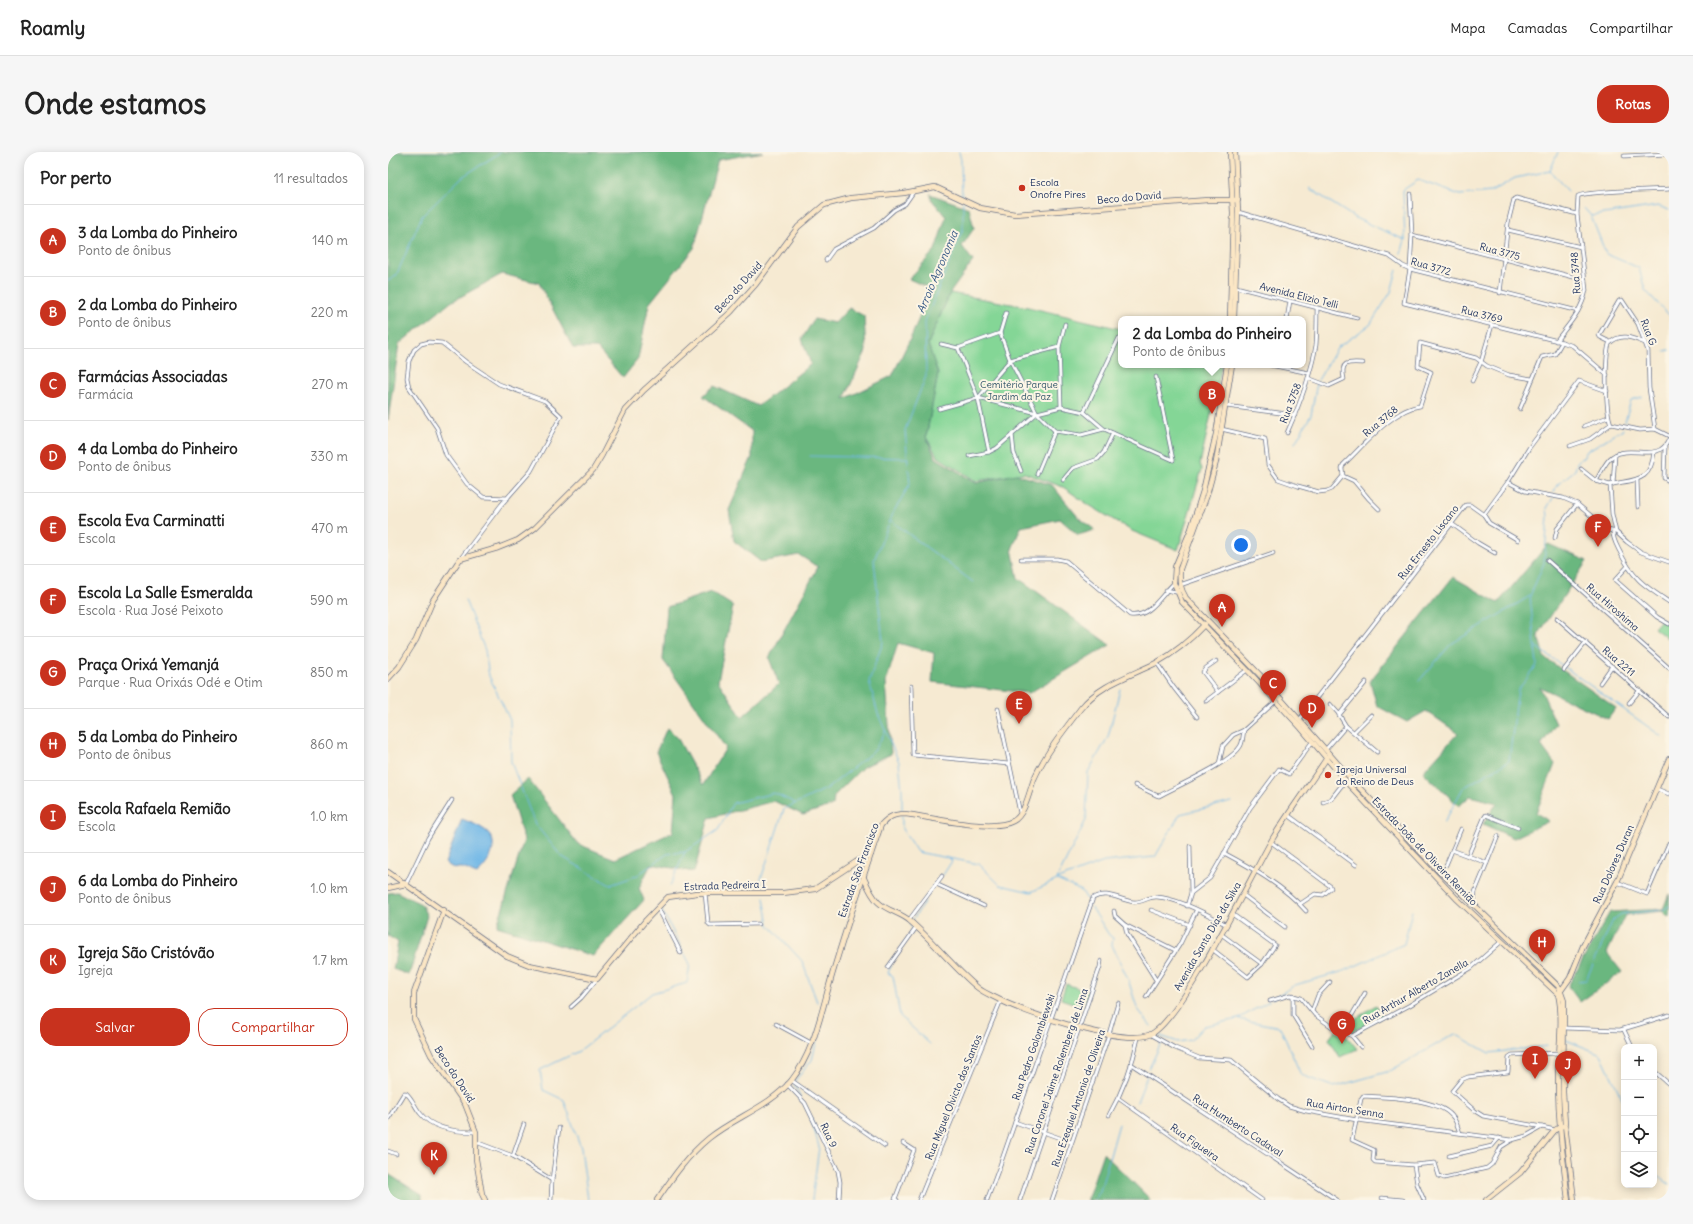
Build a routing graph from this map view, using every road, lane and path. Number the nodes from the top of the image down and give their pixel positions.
1 (1230, 152) edge
2 (1235, 152) edge
3 (1669, 154) edge
4 (1624, 156) dead end
5 (1669, 189) edge
6 (915, 190) junction
7 (1410, 194) dead end
8 (1235, 200) junction
9 (1238, 212) junction
10 (1577, 214) junction
11 (1508, 230) junction
12 (1412, 235) junction
13 (1581, 247) junction
14 (826, 260) dead end
15 (1505, 260) junction
16 (1410, 269) junction
17 (1585, 280) junction
18 (1236, 287) junction
19 (1500, 293) junction
20 (1290, 301) junction
21 (1317, 308) junction
22 (1578, 311) junction
23 (1006, 312) dead end
24 (1230, 316) edge
25 (1234, 316) edge
26 (1288, 316) edge
27 (1358, 318) dead end
28 (1065, 324) dead end
29 (1492, 325) junction
30 (1000, 333) junction
31 (1556, 341) junction
32 (1118, 342) edge
33 (1562, 342) junction
34 (1610, 342) junction
35 (1645, 343) junction
36 (941, 344) dead end
37 (1059, 347) junction
38 (958, 348) junction
39 (1010, 360) junction
40 (1480, 362) junction
41 (1363, 363) dead end
42 (1227, 368) edge
43 (1232, 368) edge
44 (1285, 368) edge
45 (1309, 373) junction
46 (1607, 375) junction
47 (1156, 377) dead end
48 (1308, 378) junction
49 (1532, 379) junction
50 (1472, 381) dead end
51 (1607, 391) junction
52 (978, 398) junction
53 (1061, 406) junction
54 (1226, 406) junction
55 (1520, 409) dead end
56 (939, 410) dead end
57 (1084, 412) junction
58 (1037, 413) junction
59 (1295, 415) junction
60 (1608, 417) junction
61 (1612, 424) junction
62 (1584, 426) dead end
63 (1104, 428) junction
64 (1221, 429) junction
65 (1655, 429) junction
66 (1055, 431) junction
67 (1113, 433) junction
68 (1287, 433) dead end
69 (1012, 434) junction
70 (1669, 437) edge
71 (1570, 446) dead end
72 (1665, 447) junction
73 (990, 452) junction
74 (1654, 452) junction
75 (1615, 454) junction
76 (969, 456) dead end
77 (1209, 460) junction
78 (1216, 462) junction
79 (1207, 469) junction
80 (1581, 469) dead end
81 (1021, 470) dead end
82 (1213, 471) junction
83 (1037, 474) dead end
84 (1343, 476) junction
85 (1637, 478) junction
86 (1063, 480) dead end
87 (1596, 481) junction
88 (1669, 481) edge
89 (1508, 482) junction
90 (1612, 485) junction
91 (508, 498) junction
92 (1577, 504) junction
93 (1638, 507) dead end
94 (1379, 509) dead end
95 (1484, 515) junction
96 (1452, 524) junction
97 (1615, 532) junction
98 (1555, 538) dead end
99 (1518, 540) dead end
100 (1273, 553) dead end
101 (1495, 553) dead end
102 (460, 559) junction
103 (1021, 559) dead end
104 (1547, 560) dead end
105 (1669, 562) edge
106 (1627, 566) junction
107 (1174, 583) junction
108 (1180, 586) junction
109 (1166, 590) junction
110 (1176, 592) junction
111 (1669, 602) edge
112 (1557, 618) dead end
113 (1206, 623) junction
114 (1669, 624) edge
115 (1586, 642) junction
116 (1216, 661) dead end
117 (1157, 663) junction
118 (1612, 666) junction
119 (1669, 668) edge
120 (1248, 670) junction
121 (1564, 670) dead end
122 (388, 679) edge
123 (1366, 682) dead end
124 (1600, 683) dead end
125 (911, 686) dead end
126 (1640, 690) junction
127 (1218, 692) junction
128 (1278, 700) junction
129 (1206, 701) dead end
130 (1629, 703) dead end
131 (1330, 704) dead end
132 (998, 709) dead end
133 (1339, 714) junction
134 (1370, 715) dead end
135 (1197, 716) dead end
136 (1669, 717) edge
137 (1300, 719) junction
138 (1346, 726) junction
139 (1244, 730) junction
140 (1354, 732) junction
141 (1312, 742) junction
142 (1328, 751) junction
143 (1377, 752) dead end
144 (1326, 758) junction
145 (1669, 759) edge
146 (1009, 764) junction
147 (1219, 764) junction
148 (1345, 781) junction
149 (1353, 781) junction
150 (1135, 785) dead end
151 (1350, 786) junction
152 (1656, 789) junction
153 (1669, 794) edge
154 (452, 800) dead end
155 (1323, 802) dead end
156 (1021, 815) junction
157 (1288, 815) junction
158 (1518, 828) dead end
159 (1461, 829) dead end
160 (1498, 836) dead end
161 (1271, 842) junction
162 (1669, 845) edge
163 (1190, 846) dead end
164 (1452, 850) junction
165 (1224, 853) junction
166 (871, 854) junction
167 (1468, 856) junction
168 (1487, 863) junction
169 (1356, 865) dead end
170 (1446, 865) dead end
171 (1255, 870) junction
172 (388, 872) edge
173 (863, 876) junction
174 (942, 876) dead end
175 (1617, 882) junction
176 (406, 884) junction
177 (936, 884) junction
178 (388, 888) edge
179 (1475, 892) junction
180 (705, 893) junction
181 (1191, 893) junction
182 (1242, 894) junction
183 (1466, 897) junction
184 (1300, 904) junction
185 (1474, 905) junction
186 (984, 906) dead end
187 (1187, 906) junction
188 (658, 908) junction
189 (444, 910) junction
190 (1152, 910) dead end
191 (1114, 911) dead end
192 (1196, 911) junction
193 (1306, 911) dead end
194 (1469, 911) junction
195 (1232, 913) junction
196 (909, 920) junction
197 (758, 924) dead end
198 (1226, 924) junction
199 (1124, 925) junction
200 (1190, 925) junction
201 (1285, 927) dead end
202 (916, 928) junction
203 (1221, 934) junction
204 (1502, 941) junction
205 (1212, 949) junction
206 (1175, 950) junction
207 (681, 953) dead end
208 (1101, 961) dead end
209 (1262, 964) junction
210 (888, 967) dead end
211 (597, 980) junction
212 (1156, 980) junction
213 (1330, 982) dead end
214 (1560, 992) junction
215 (1366, 993) dead end
216 (1293, 995) junction
217 (1146, 997) dead end
218 (1001, 1000) junction
219 (1270, 1001) dead end
220 (1118, 1003) dead end
221 (571, 1007) dead end
222 (1312, 1011) junction
223 (1669, 1015) edge
224 (1051, 1020) junction
225 (776, 1024) dead end
226 (1079, 1027) junction
227 (1564, 1028) junction
228 (1624, 1030) junction
229 (1342, 1032) junction
230 (1109, 1034) junction
231 (1150, 1034) junction
232 (1352, 1036) junction
233 (1138, 1038) junction
234 (811, 1043) junction
235 (1561, 1044) junction
236 (1631, 1044) edge
237 (1312, 1046) dead end
238 (1361, 1047) dead end
239 (1559, 1053) junction
240 (1131, 1064) junction
241 (1657, 1074) edge
242 (791, 1082) junction
243 (1669, 1084) edge
244 (1118, 1098) junction
245 (1109, 1115) dead end
246 (388, 1119) edge
247 (1357, 1120) junction
248 (1015, 1122) junction
249 (524, 1124) dead end
250 (1542, 1126) junction
251 (1563, 1126) junction
252 (559, 1128) dead end
253 (1555, 1130) junction
254 (476, 1132) junction
255 (1044, 1133) junction
256 (1460, 1133) junction
257 (1499, 1138) junction
258 (1512, 1140) junction
259 (476, 1142) junction
260 (1071, 1142) junction
261 (903, 1143) dead end
262 (885, 1146) dead end
263 (388, 1151) edge
264 (396, 1154) dead end
265 (513, 1156) junction
266 (1449, 1156) dead end
267 (1414, 1165) junction
268 (552, 1180) junction
269 (1382, 1198) dead end
270 (1052, 1199) edge
271 (485, 1200) edge
272 (551, 1200) edge
273 (657, 1200) edge
274 (839, 1200) edge
275 (896, 1200) edge
276 (919, 1200) edge
277 (986, 1200) edge
278 (1020, 1200) edge
279 (1262, 1200) edge
280 (1337, 1200) edge
281 (1403, 1200) edge
282 (1424, 1200) edge
283 (1486, 1200) edge
284 (1568, 1200) edge
285 (1574, 1200) edge

1 - 8 main road
2 - 8 main road
3 - 4 street
5 - 10 street, Rua 3748
6 - 8 main road, Beco do David
6 - 14 street
6 - 102 main road, Beco do David
7 - 12 street
8 - 9 main road
8 - 24 main road
9 - 16 street, Rua 3772
9 - 18 main road
10 - 11 street
10 - 13 street, Rua 3748
11 - 13 street
11 - 15 street
12 - 15 street, Rua 3775
12 - 16 street
13 - 17 street, Rua 3748
15 - 17 street, Rua 3775
15 - 19 street
16 - 19 street, Rua 3772
16 - 29 street, Rua 3769
17 - 22 street, Rua 3748
18 - 20 street, Avenida Elizio Telli
18 - 25 main road
19 - 22 street, Rua 3772
20 - 21 street, Avenida Elizio Telli
20 - 26 street
21 - 27 street, Avenida Elizio Telli
21 - 45 street, Rua 3758
22 - 31 street, Rua 3748
23 - 30 street
28 - 37 street
29 - 31 street, Rua 3769
29 - 40 street
30 - 38 street
30 - 39 street
31 - 33 street
32 - 57 street
33 - 46 street
33 - 49 street
34 - 35 street
34 - 35 street, Rua G
34 - 46 street
35 - 65 street, Rua G
36 - 38 street
37 - 39 street
37 - 53 street
38 - 52 street
39 - 52 street
39 - 58 street
40 - 49 street
40 - 50 street
40 - 84 street, Rua 3768
41 - 48 street
42 - 77 main road, Estrada João de Oliveira Remião
43 - 54 main road
44 - 45 street
45 - 48 street, Rua 3758
46 - 51 street
47 - 67 street
48 - 59 street, Rua 3758
49 - 55 street
51 - 60 street
51 - 89 street
52 - 56 street
52 - 58 street
52 - 73 street
53 - 57 street
53 - 58 street
54 - 59 street
54 - 64 main road
57 - 63 street
58 - 66 street
58 - 69 street
59 - 68 street, Rua 3758
60 - 61 street
60 - 62 street
61 - 65 street
61 - 71 street
63 - 66 street
63 - 67 street
64 - 78 main road
64 - 84 street
65 - 70 street
66 - 83 street
67 - 86 street
69 - 73 street
69 - 81 street
70 - 72 street
72 - 74 street
72 - 88 street
73 - 76 street
74 - 75 street
74 - 85 street
75 - 87 street
75 - 90 street
77 - 78 main road
77 - 79 main road, Estrada João de Oliveira Remião
78 - 82 main road
79 - 82 main road
79 - 107 main road, Estrada João de Oliveira Remião
80 - 87 street
82 - 108 main road
84 - 94 street
85 - 90 street
85 - 93 street
87 - 90 street
89 - 92 street
89 - 95 street
90 - 97 street
91 - 91 street
91 - 102 street
92 - 97 street
92 - 98 street
95 - 96 street, Rua Ernesto Liscano
95 - 99 street
96 - 101 street
96 - 137 street, Rua Ernesto Liscano
97 - 105 street
97 - 106 street
100 - 108 street
102 - 122 main road
103 - 109 street
104 - 119 street, Rua Hiroshima
106 - 111 street
106 - 114 street
107 - 109 street
107 - 110 main road, Estrada João de Oliveira Remião
108 - 113 main road, Estrada João de Oliveira Remião
109 - 110 street
110 - 113 main road, Estrada João de Oliveira Remião
112 - 115 street, Rua 2211
113 - 117 main road
113 - 120 main road, Estrada João de Oliveira Remião
113 - 128 main road, Estrada João de Oliveira Remião
115 - 118 street, Rua 2211
115 - 121 street
116 - 127 street
117 - 135 street
117 - 156 main road
118 - 124 street
118 - 126 street, Rua 2211
120 - 127 street
120 - 128 main road, Estrada João de Oliveira Remião
123 - 133 street
125 - 146 street
126 - 130 street
126 - 136 street, Rua 2211
127 - 129 street
128 - 137 main road, Estrada João de Oliveira Remião
128 - 139 street
128 - 141 main road, Estrada João de Oliveira Remião
131 - 133 street
132 - 146 street
133 - 138 street
134 - 140 street
137 - 142 main road, Estrada João de Oliveira Remião
138 - 140 street
138 - 142 street
139 - 147 street
139 - 147 street
140 - 143 street
141 - 144 main road, Estrada João de Oliveira Remião
141 - 165 street
142 - 144 main road, Avenida Santo Dias da Silva
142 - 149 main road, Estrada João de Oliveira Remião
144 - 148 main road, Estrada João de Oliveira Remião
144 - 157 main road, Avenida Santo Dias da Silva
145 - 152 main road, Rua Dolores Duran
146 - 156 street
147 - 150 street
148 - 151 main road, Estrada João de Oliveira Remião
148 - 155 street
149 - 151 main road
149 - 183 main road, Estrada João de Oliveira Remião
151 - 194 main road, Estrada João de Oliveira Remião
152 - 153 street
152 - 175 main road, Rua Dolores Duran
154 - 176 street
156 - 166 main road, Estrada São Francisco
157 - 161 main road, Avenida Santo Dias da Silva
157 - 169 street
158 - 167 street
159 - 164 street
160 - 168 street
161 - 171 main road, Avenida Santo Dias da Silva
161 - 184 street
162 - 175 street
163 - 181 street
164 - 167 street
164 - 170 street
165 - 171 street
165 - 181 street
166 - 173 main road, Estrada São Francisco
166 - 180 main road, Estrada Pedreira I
167 - 168 street
168 - 179 street
171 - 182 main road, Avenida Santo Dias da Silva
171 - 184 street
172 - 176 main road
173 - 196 main road, Avenida Santo Dias da Silva
173 - 234 main road, Estrada São Francisco
174 - 177 street
175 - 214 main road, Rua Dolores Duran
176 - 178 main road
176 - 189 main road
177 - 186 street
177 - 196 street
179 - 183 street
179 - 185 street
180 - 188 main road, Estrada Pedreira I
180 - 197 street
181 - 187 street
182 - 195 main road, Avenida Santo Dias da Silva
182 - 201 street
183 - 185 main road, Estrada João de Oliveira Remião
184 - 193 street
185 - 194 main road
185 - 214 main road, Estrada João de Oliveira Remião
187 - 192 street
187 - 224 street, Rua Pedro Golombiewski
188 - 207 street
188 - 211 main road, Estrada Pedreira I
189 - 211 main road
189 - 254 main road, Beco do David
190 - 200 street
191 - 199 street
192 - 198 street
192 - 200 street
194 - 204 main road, Estrada João de Oliveira Remião
195 - 198 main road, Avenida Santo Dias da Silva
195 - 209 street
196 - 202 main road, Avenida Santo Dias da Silva
198 - 203 main road, Avenida Santo Dias da Silva
199 - 206 street
199 - 212 street
200 - 206 street
202 - 210 street
202 - 218 main road, Avenida Santo Dias da Silva
203 - 205 main road, Avenida Santo Dias da Silva
203 - 209 street
204 - 214 main road, Estrada João de Oliveira Remião
204 - 232 street, Rua Arthur Alberto Zanella
205 - 209 street
205 - 231 main road, Avenida Santo Dias da Silva
206 - 212 street
208 - 226 street, Rua Coronel Jaime Rolemberg de Lima
211 - 221 street, Estrada Pedreira I
212 - 217 street
213 - 222 street
214 - 227 main road
214 - 235 main road
215 - 229 street
216 - 219 street
216 - 222 street
216 - 237 street
218 - 224 main road, Avenida Santo Dias da Silva
218 - 276 street, Rua Miguel Olvicto dos Santos
220 - 230 street, Rua Ezequiel Antonio de Oliveira
222 - 229 street
223 - 228 street
224 - 226 main road, Avenida Santo Dias da Silva
224 - 248 street, Rua Pedro Golombiewski
225 - 234 street
226 - 230 main road, Avenida Santo Dias da Silva
226 - 255 street, Rua Coronel Jaime Rolemberg de Lima
227 - 228 street
227 - 235 main road
228 - 236 street
229 - 232 street
230 - 233 main road, Avenida Santo Dias da Silva
230 - 260 street, Rua Ezequiel Antonio de Oliveira
231 - 233 main road, Avenida Santo Dias da Silva
231 - 247 street, Rua Airton Senna
232 - 238 street
233 - 240 street
234 - 242 main road, Estrada São Francisco
235 - 239 main road
235 - 251 main road
239 - 250 street
239 - 251 main road
240 - 244 street
240 - 280 street, Rua Humberto Cadaval
241 - 243 street
242 - 262 street
242 - 273 main road, Estrada São Francisco
242 - 274 street, Rua 9
244 - 245 street
244 - 279 street, Rua Figueira
246 - 254 street
247 - 256 street, Rua Airton Senna
247 - 256 street
247 - 267 street
248 - 255 street
248 - 277 street, Rua Pedro Golombiewski
249 - 265 street
250 - 253 street
250 - 258 street, Rua Airton Senna
251 - 253 main road
251 - 284 main road
251 - 285 main road
252 - 268 street
253 - 283 main road
254 - 259 main road, Beco do David
255 - 260 street
255 - 278 street, Rua Coronel Jaime Rolemberg de Lima
256 - 257 street, Rua Airton Senna
257 - 258 street, Rua Airton Senna
257 - 266 street
258 - 267 street
259 - 265 street
259 - 271 main road, Beco do David
260 - 270 street, Rua Ezequiel Antonio de Oliveira
261 - 275 street
263 - 264 street
265 - 268 street
267 - 282 street
268 - 272 street
269 - 281 street

